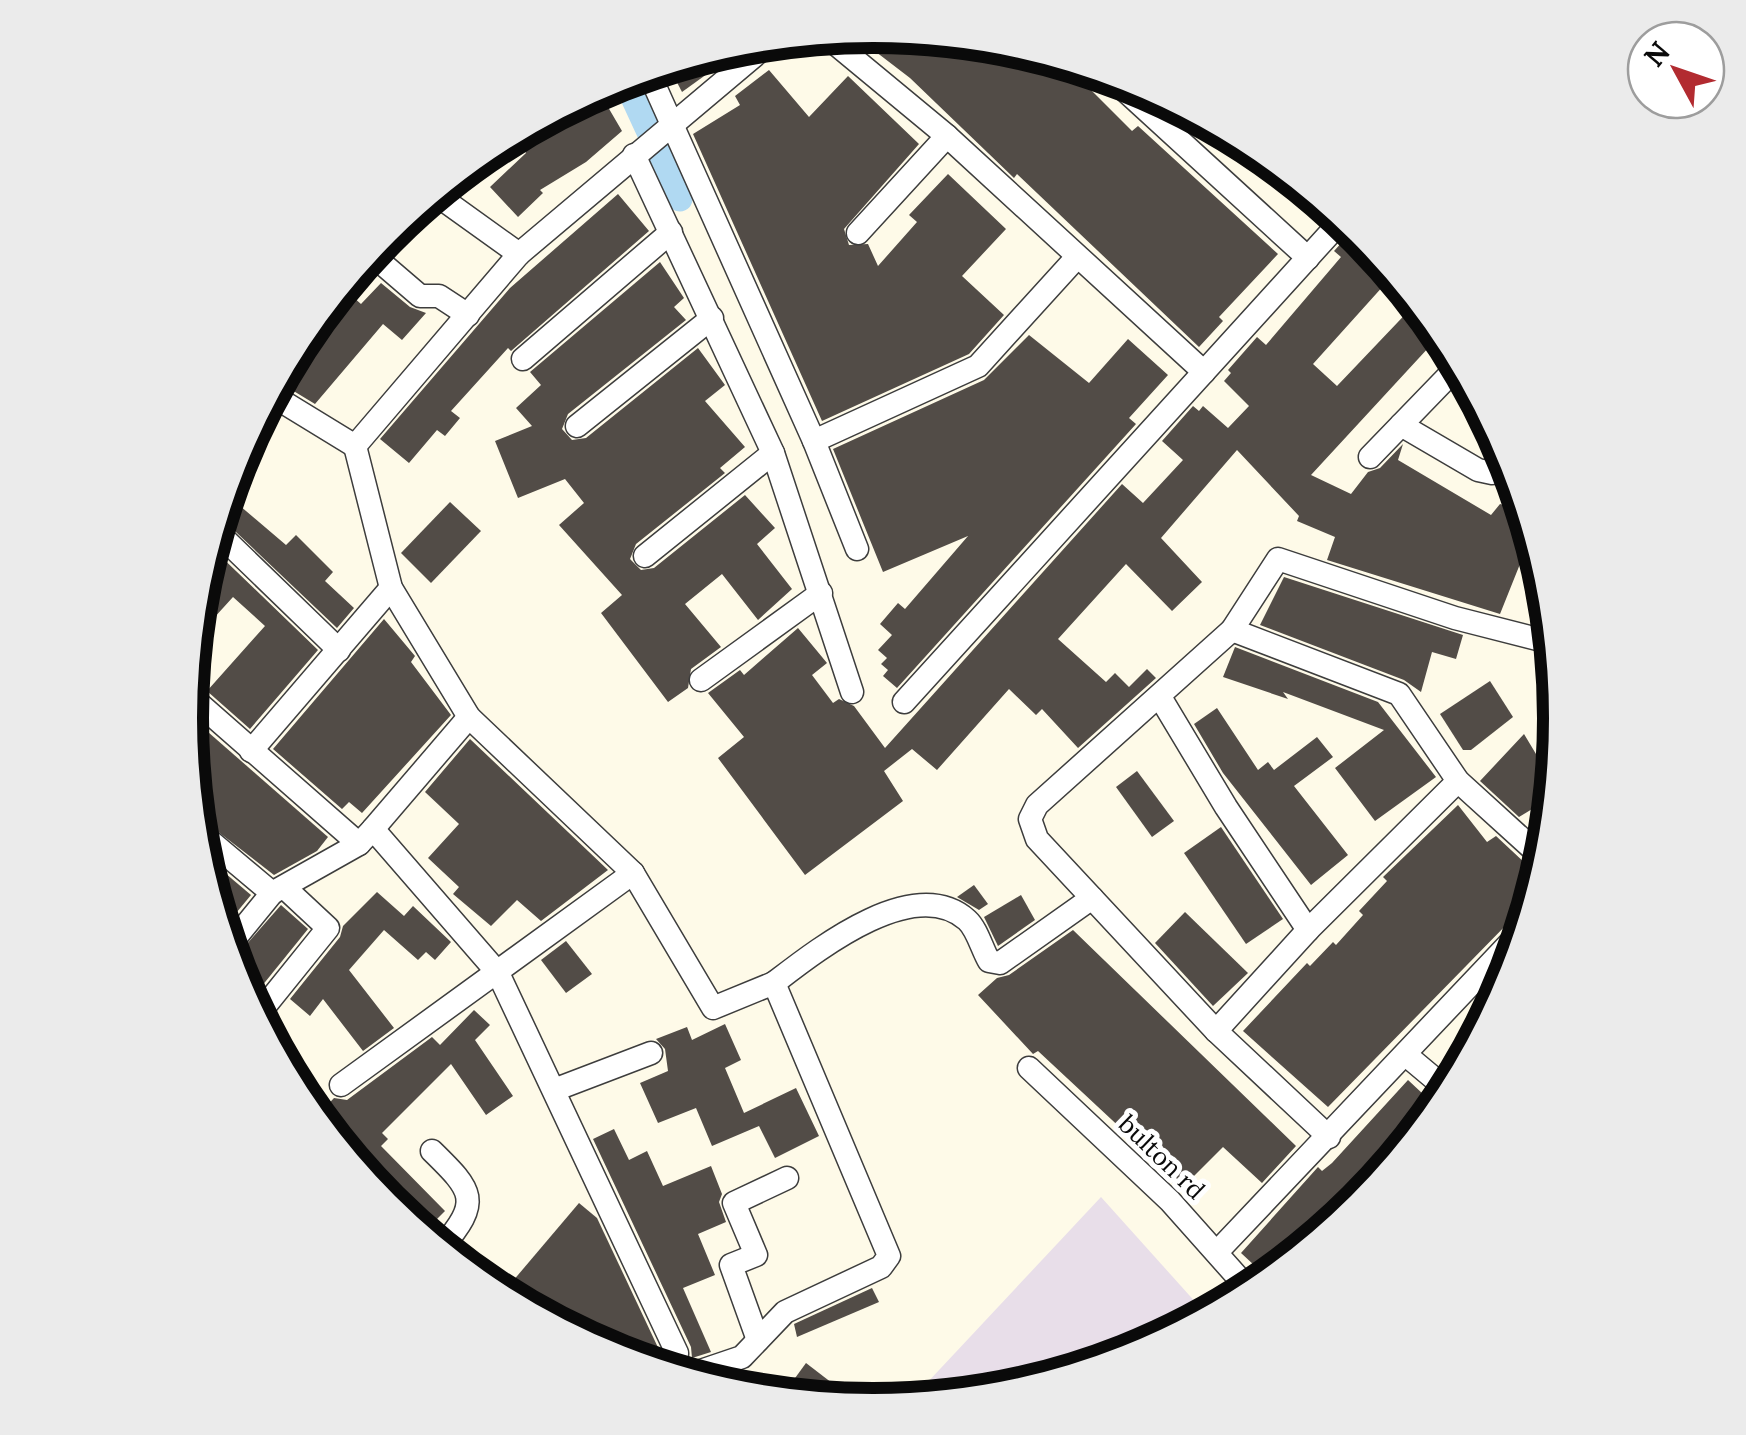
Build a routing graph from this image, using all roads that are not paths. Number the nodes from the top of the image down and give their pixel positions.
1 (842, 49) edge
2 (750, 59) edge
3 (653, 85) edge
4 (1139, 104) edge
5 (668, 126) junction
6 (947, 136) junction
7 (639, 151) junction
8 (446, 202) edge
9 (1333, 231) edge
10 (672, 232) junction
11 (858, 233) dead end
12 (520, 254) junction
13 (1077, 257) junction
14 (1308, 258) junction
15 (386, 266) dead end
16 (468, 315) junction
17 (712, 318) junction
18 (522, 360) dead end
19 (1204, 372) junction
20 (1449, 376) edge
21 (282, 402) edge
22 (1401, 425) junction
23 (577, 426) dead end
24 (814, 441) junction
25 (356, 446) junction
26 (773, 453) junction
27 (1370, 458) dead end
28 (1496, 471) edge
29 (227, 541) edge
30 (857, 549) dead end
31 (645, 556) dead end
32 (390, 588) junction
33 (821, 593) junction
34 (1232, 630) junction
35 (1538, 639) edge
36 (339, 650) junction
37 (701, 680) dead end
38 (852, 692) dead end
39 (1160, 696) junction
40 (904, 702) dead end
41 (203, 708) edge
42 (206, 711) junction
43 (203, 715) edge
44 (469, 717) junction
45 (251, 750) junction
46 (1458, 782) junction
47 (366, 836) junction
48 (215, 844) edge
49 (1530, 847) edge
50 (632, 874) junction
51 (278, 890) junction
52 (1092, 898) junction
53 (1308, 930) junction
54 (239, 934) edge
55 (1499, 955) edge
56 (498, 972) junction
57 (774, 983) junction
58 (267, 1003) edge
59 (1216, 1031) junction
60 (651, 1053) dead end
61 (1406, 1055) junction
62 (1029, 1068) dead end
63 (1436, 1080) edge
64 (341, 1085) dead end
65 (554, 1090) junction
66 (1328, 1137) junction
67 (432, 1151) dead end
68 (786, 1178) dead end
69 (450, 1236) edge
70 (1217, 1252) junction
71 (1239, 1279) edge
72 (758, 1340) junction
73 (677, 1358) edge
74 (712, 1368) edge

1 - 6 street
2 - 5 street
3 - 5 street
4 - 14 street
5 - 7 street
5 - 24 street
6 - 11 street
6 - 13 street
7 - 10 street
7 - 12 street
8 - 12 street
9 - 14 street
10 - 17 street
10 - 18 street
12 - 16 street
13 - 19 street
13 - 24 street
14 - 19 street
15 - 16 street
16 - 25 street
17 - 23 street
17 - 26 street
19 - 40 street
20 - 22 street
21 - 25 street
22 - 27 street
22 - 28 street
24 - 30 street
25 - 32 street
26 - 31 street
26 - 33 street
29 - 36 street
32 - 36 street
32 - 44 street
33 - 37 street
33 - 38 street
34 - 35 street
34 - 39 street
34 - 46 street
36 - 45 street
39 - 52 street
39 - 53 street
41 - 42 street
42 - 43 street
42 - 45 street
44 - 47 street
44 - 50 street
45 - 47 street
46 - 49 street
46 - 53 street
47 - 51 street
47 - 56 street
48 - 51 street
50 - 56 street
50 - 57 street
51 - 54 street
51 - 58 street
52 - 57 street
52 - 59 street
53 - 59 street
55 - 61 street
56 - 64 street
56 - 65 street
57 - 72 street
59 - 66 street
60 - 65 street
61 - 63 street
61 - 66 street
62 - 70 street, bulton rd
65 - 73 street
66 - 70 street
67 - 69 street
68 - 72 street
70 - 71 street, bulton rd
72 - 74 street

